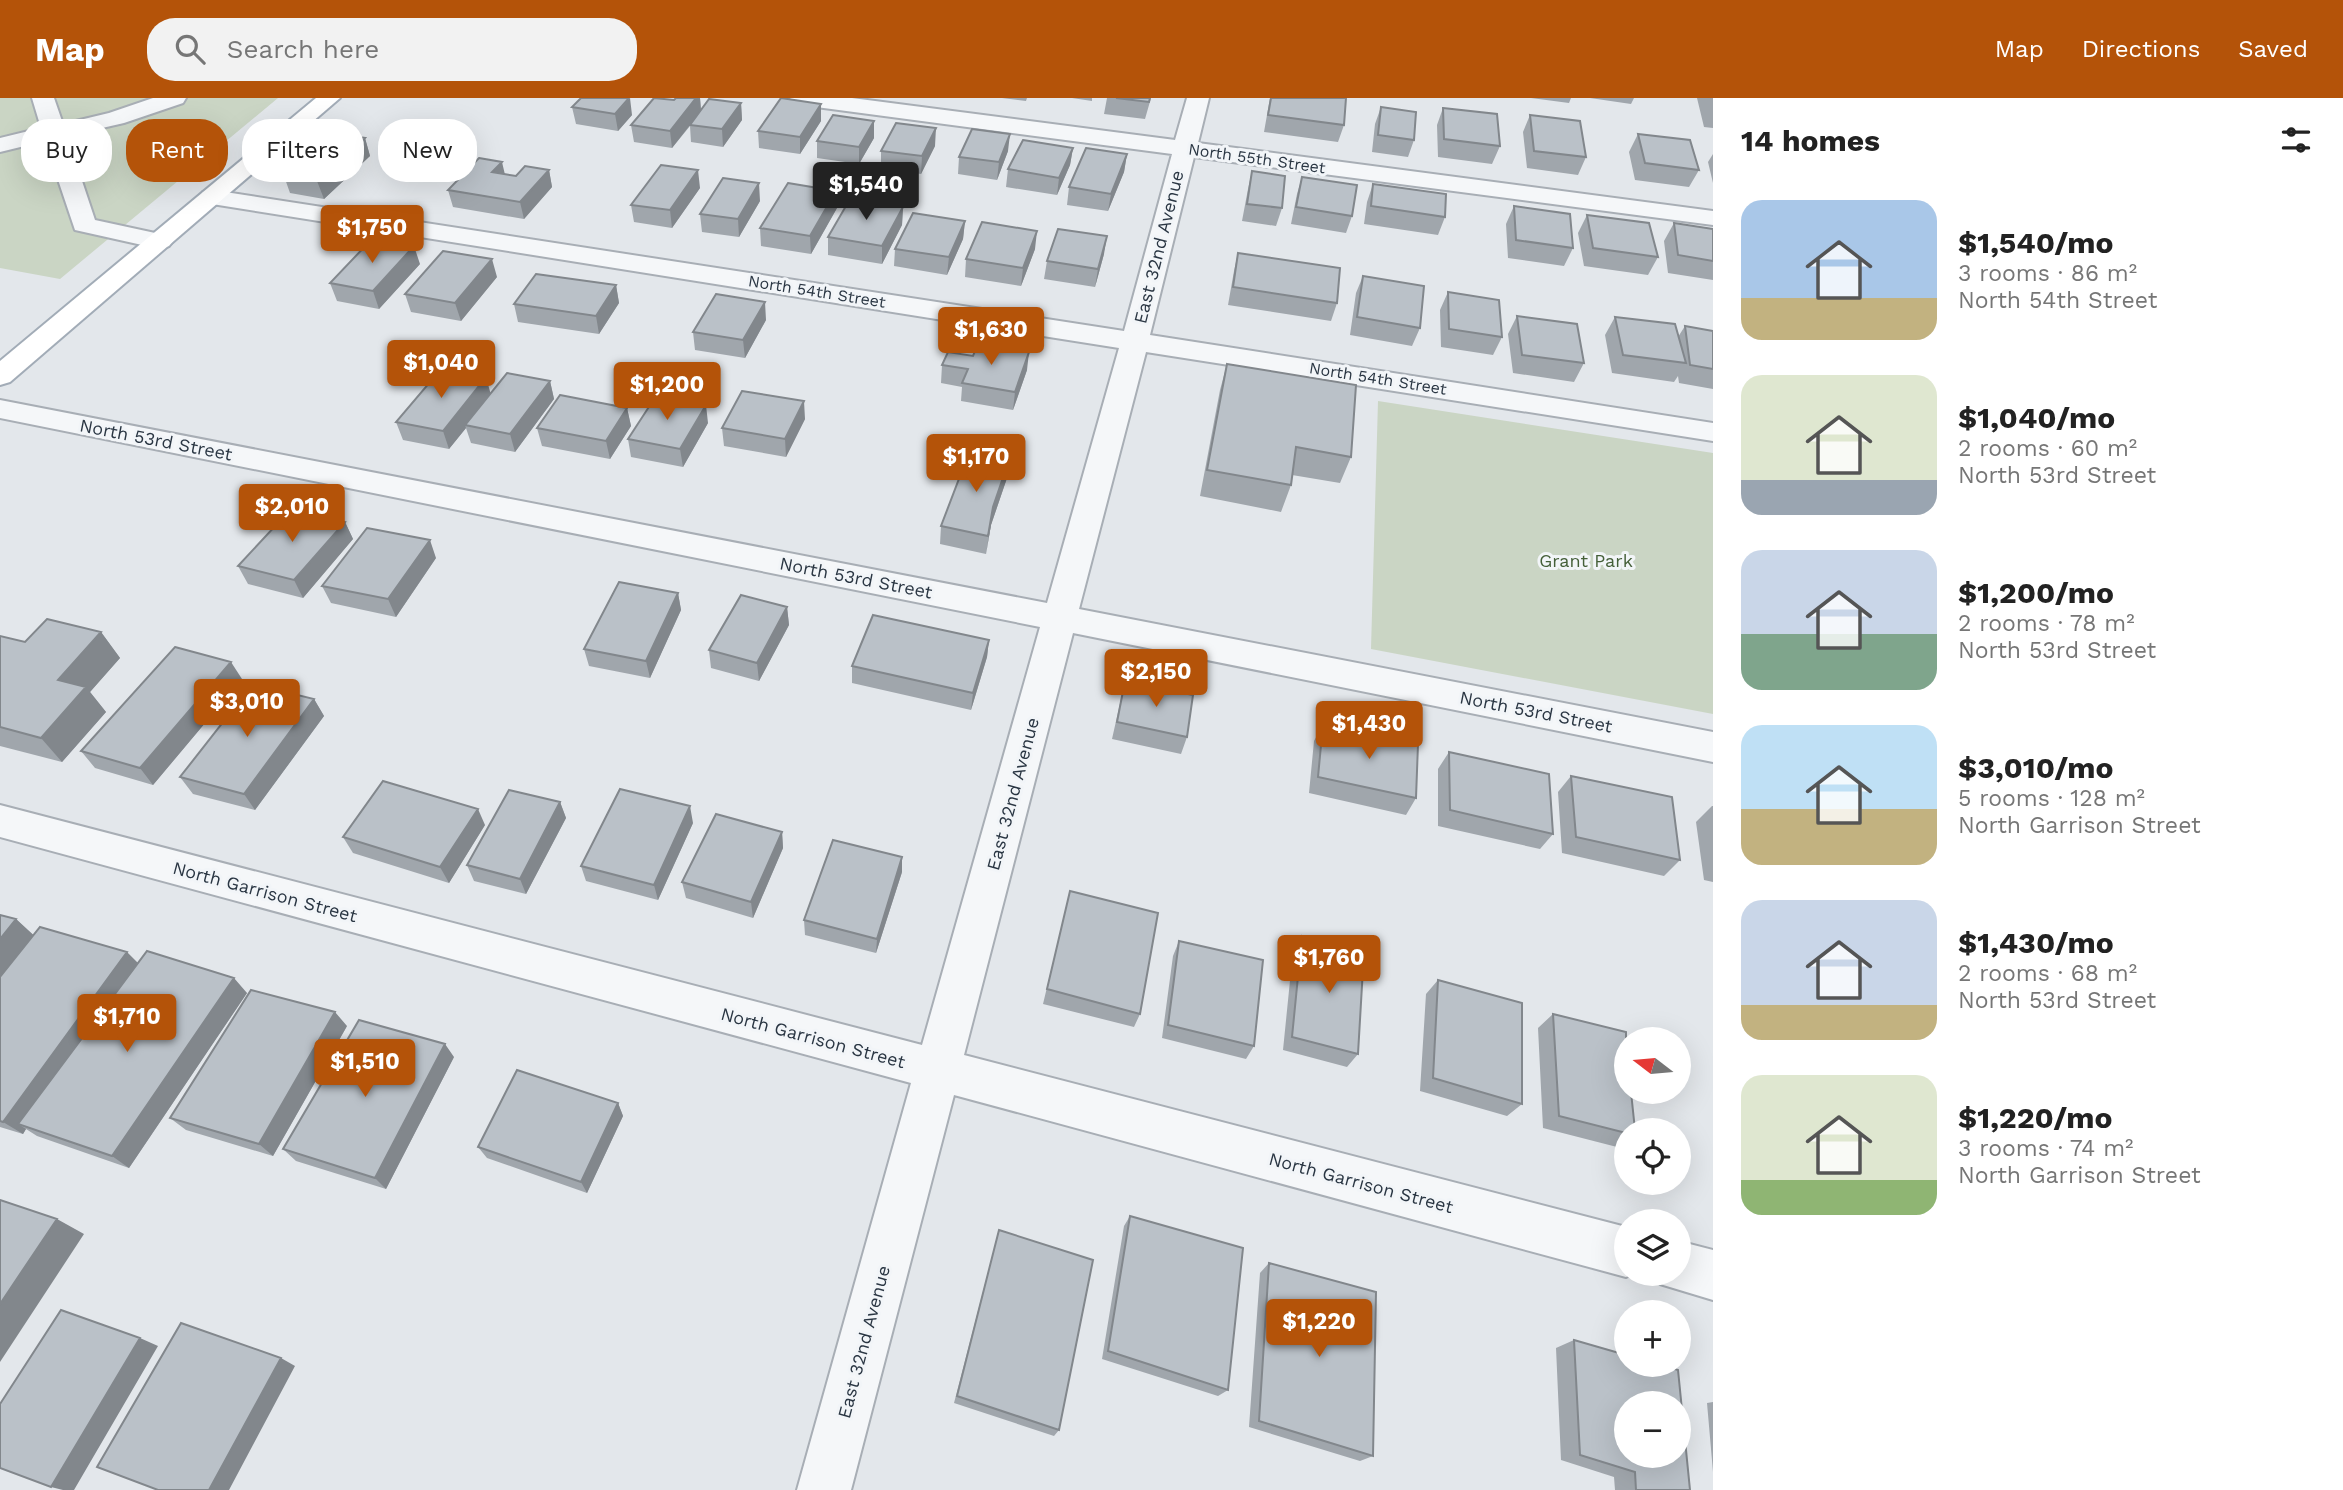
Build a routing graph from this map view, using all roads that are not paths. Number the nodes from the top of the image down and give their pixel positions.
1 (43, 98) edge
2 (176, 98) edge
3 (329, 98) edge
4 (801, 98) edge
5 (1198, 98) edge
6 (50, 119) edge
7 (109, 119) edge
8 (21, 140) edge
9 (0, 145) edge
10 (1183, 148) junction
11 (70, 182) edge
12 (212, 197) junction
13 (1713, 218) edge
14 (160, 241) junction
15 (1135, 340) junction
16 (0, 376) edge
17 (0, 409) edge
18 (1713, 432) edge
19 (1060, 618) junction
20 (1713, 747) edge
21 (0, 821) edge
22 (938, 1071) junction
23 (1614, 1249) edge
24 (1691, 1269) edge
25 (1713, 1275) edge
26 (824, 1490) edge

1 - 6 street
2 - 7 street
3 - 12 main road
4 - 10 street, North 55th Street
5 - 10 street, East 32nd Avenue
8 - 9 street
10 - 13 street, North 55th Street
10 - 15 street, East 32nd Avenue
11 - 14 street
12 - 14 main road
12 - 15 street, North 54th Street
14 - 16 main road
15 - 18 street, North 54th Street
15 - 19 street, East 32nd Avenue
17 - 19 street, North 53rd Street
19 - 20 street, North 53rd Street
19 - 22 street, East 32nd Avenue
21 - 22 street, North Garrison Street
22 - 23 street, North Garrison Street
22 - 26 street, East 32nd Avenue
24 - 25 street

